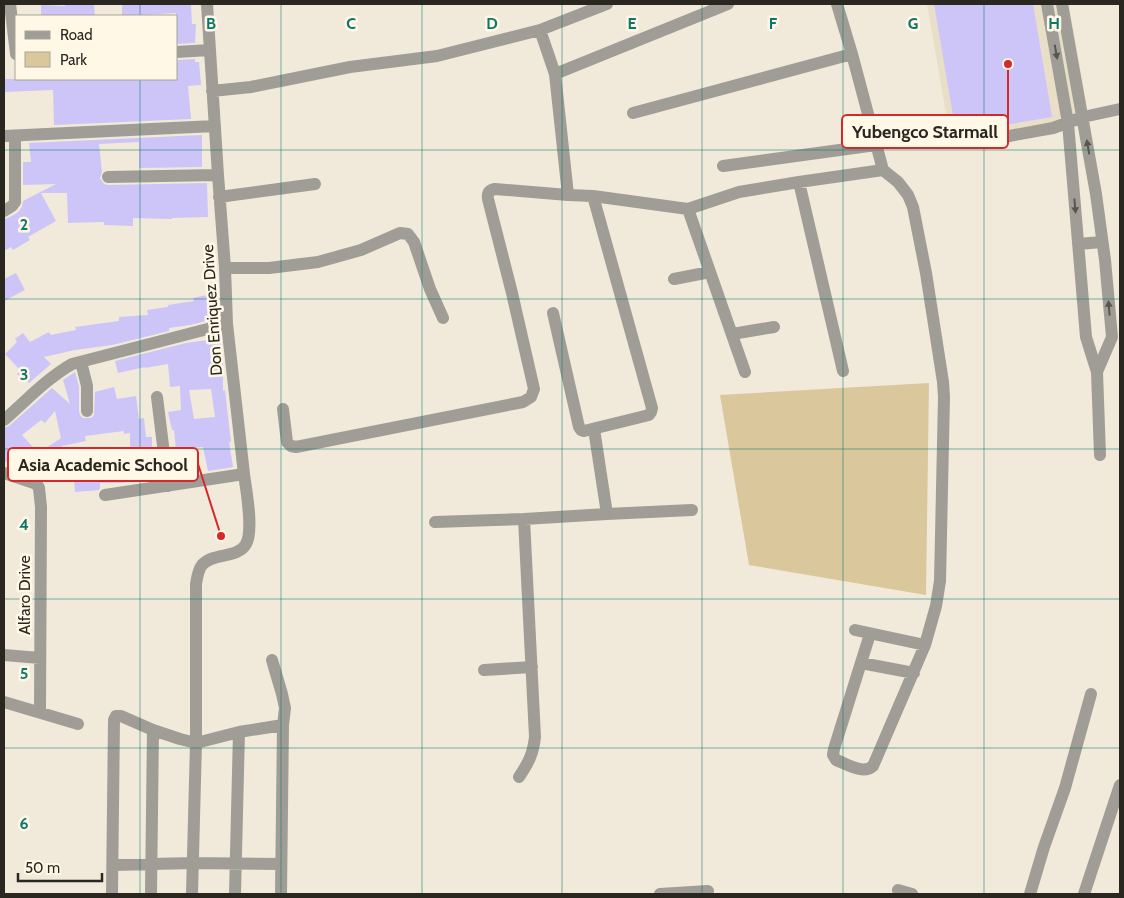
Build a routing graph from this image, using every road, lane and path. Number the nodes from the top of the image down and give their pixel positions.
1 (10, 4) edge
2 (207, 4) edge
3 (607, 4) edge
4 (728, 4) edge
5 (837, 4) edge
6 (1047, 4) edge
7 (1062, 4) edge
8 (540, 30) junction
9 (15, 46) edge
10 (210, 50) junction
11 (178, 52) edge
12 (852, 54) junction
13 (555, 74) junction
14 (212, 91) junction
15 (1120, 109) edge
16 (633, 113) dead end
17 (1083, 117) junction
18 (1068, 123) junction
19 (215, 126) junction
20 (9, 136) edge
21 (971, 143) dead end
22 (876, 145) junction
23 (723, 166) dead end
24 (883, 170) junction
25 (218, 175) junction
26 (108, 177) dead end
27 (799, 182) junction
28 (315, 184) dead end
29 (568, 195) junction
30 (593, 196) junction
31 (219, 197) junction
32 (688, 209) junction
33 (4, 211) edge
34 (1102, 242) junction
35 (1078, 244) junction
36 (225, 268) junction
37 (710, 272) junction
38 (674, 279) dead end
39 (553, 314) dead end
40 (443, 318) dead end
41 (227, 324) junction
42 (774, 327) dead end
43 (732, 334) junction
44 (81, 362) junction
45 (843, 371) dead end
46 (745, 372) dead end
47 (1097, 372) junction
48 (157, 397) dead end
49 (283, 410) dead end
50 (87, 411) dead end
51 (4, 420) edge
52 (594, 429) junction
53 (1100, 455) dead end
54 (4, 473) edge
55 (244, 474) junction
56 (168, 486) junction
57 (105, 495) dead end
58 (692, 510) dead end
59 (607, 514) junction
60 (524, 519) junction
61 (435, 522) dead end
62 (855, 630) dead end
63 (870, 634) junction
64 (925, 645) junction
65 (4, 655) edge
66 (40, 658) junction
67 (272, 660) dead end
68 (862, 663) junction
69 (532, 666) junction
70 (484, 670) dead end
71 (914, 673) junction
72 (1091, 694) dead end
73 (4, 702) edge
74 (40, 712) junction
75 (78, 724) dead end
76 (284, 724) junction
77 (153, 730) junction
78 (239, 732) junction
79 (196, 743) junction
80 (519, 777) dead end
81 (1120, 785) edge
82 (152, 864) junction
83 (193, 864) junction
84 (235, 864) junction
85 (281, 864) junction
86 (113, 865) junction
87 (708, 890) dead end
88 (898, 890) dead end
89 (112, 894) edge
90 (151, 894) edge
91 (192, 894) edge
92 (235, 894) edge
93 (281, 894) edge
94 (661, 894) edge
95 (912, 894) edge
96 (1030, 894) edge
97 (1084, 894) edge

1 - 9 street
2 - 10 street, Don Enriquez Drive
3 - 8 street
4 - 13 street
5 - 12 street
6 -> 18 street
7 - 17 street
8 - 13 street
8 - 14 street
10 - 11 street
10 - 14 street, Don Enriquez Drive
12 - 16 street
12 - 22 street
13 - 29 street
14 - 19 street, Don Enriquez Drive
15 - 17 street
17 - 18 street
34 -> 17 street
18 - 21 street
18 -> 35 street
19 - 20 street
19 - 25 street, Don Enriquez Drive
20 - 33 street
22 - 23 street
22 - 24 street
24 - 27 street
24 - 64 street
25 - 26 street
25 - 31 street, Don Enriquez Drive
27 - 32 street
27 - 45 street
28 - 31 street
29 - 30 street
29 - 49 street
30 - 32 street
30 - 52 street
31 - 36 street, Don Enriquez Drive
32 - 37 street
34 - 35 street
47 -> 34 street
35 - 47 street
36 - 40 street
36 - 41 street, Don Enriquez Drive
37 - 38 street
37 - 43 street
39 - 52 street
41 - 44 street
41 - 55 street, Don Enriquez Drive
42 - 43 street
43 - 46 street
44 - 50 street
44 - 51 street
47 - 53 street
48 - 56 street
52 - 59 street
54 - 66 street, Alfaro Drive
55 - 56 street
55 - 79 street, Don Enriquez Drive
56 - 57 street
58 - 59 street
59 - 60 street
60 - 61 street
60 - 69 street
62 - 63 street
63 - 64 street
63 - 68 street
64 - 71 street
65 - 66 street
66 - 74 street, Alfaro Drive
67 - 76 street
68 - 71 street
68 - 71 street
69 - 70 street
69 - 80 street
72 - 96 street
73 - 74 street
74 - 75 street
76 - 78 street
76 - 85 street
77 - 79 street
77 - 82 street
77 - 86 street
78 - 79 street
78 - 84 street
79 - 83 street
81 - 97 street
82 - 83 street
82 - 86 street
82 - 90 street
83 - 84 street
83 - 91 street
84 - 85 street
84 - 92 street
85 - 93 street
86 - 89 street
87 - 94 street
88 - 95 street

